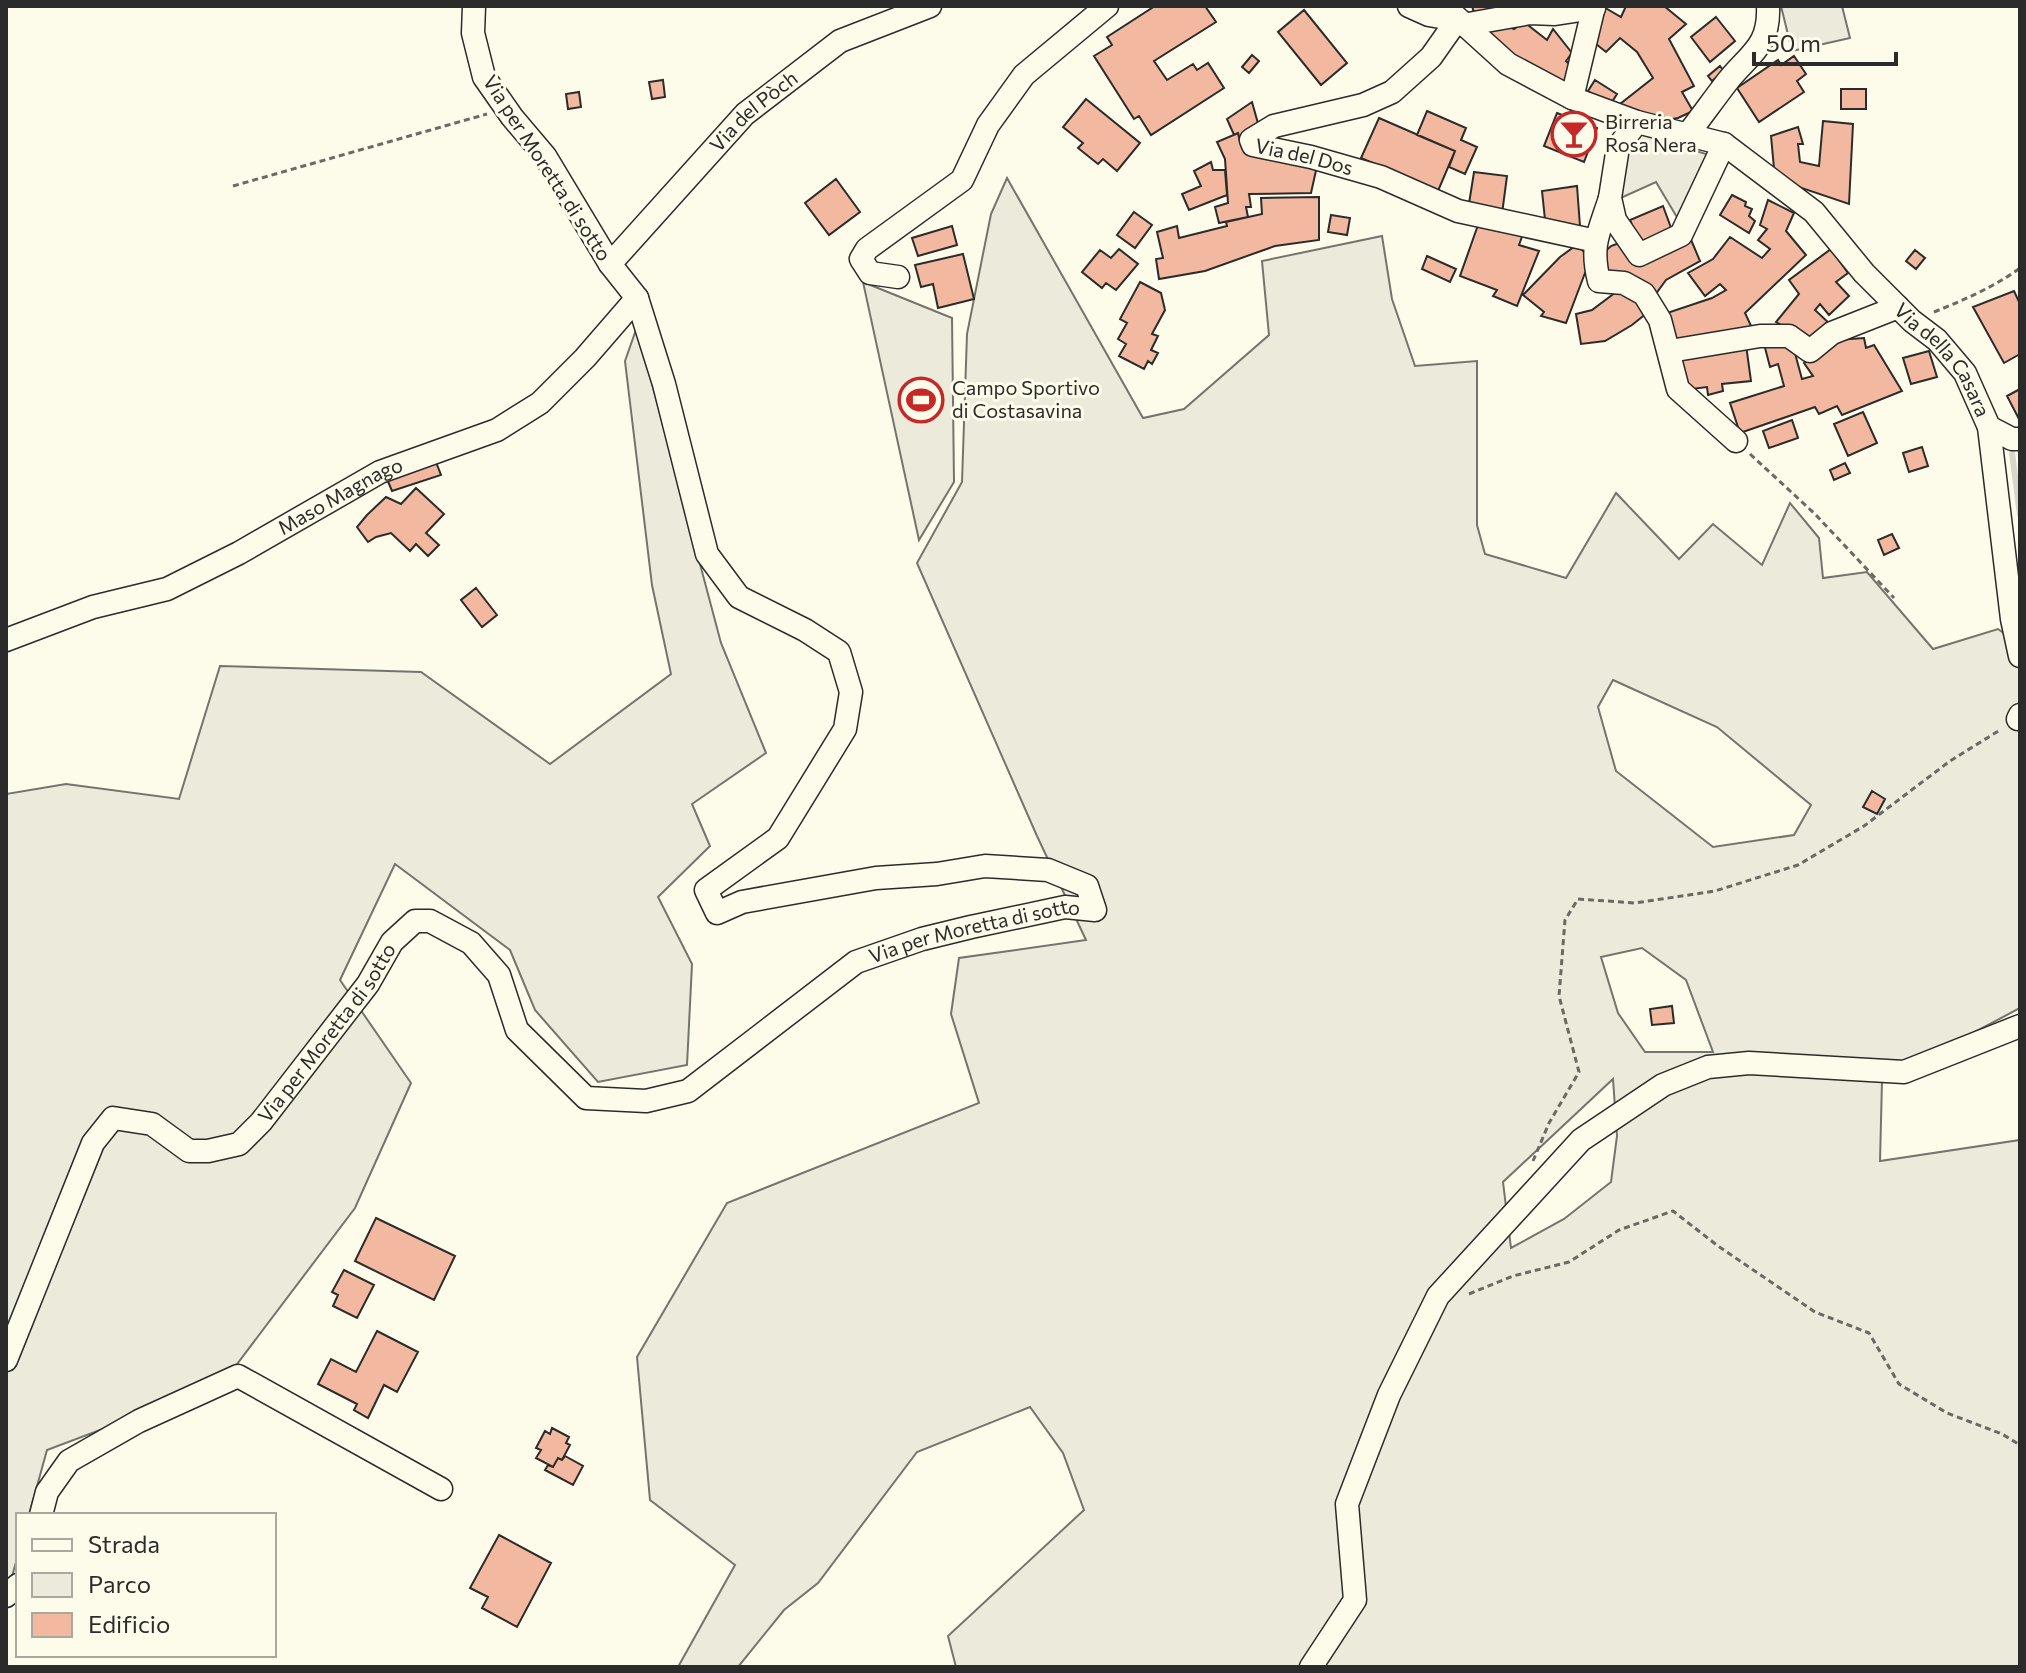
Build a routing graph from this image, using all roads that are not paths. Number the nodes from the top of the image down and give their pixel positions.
1 (474, 6) edge
2 (930, 6) edge
3 (1107, 6) edge
4 (1409, 6) edge
5 (1768, 6) edge
6 (1594, 7) edge
7 (1452, 14) edge
8 (1572, 98) junction
9 (1637, 122) junction
10 (1688, 134) junction
11 (1724, 144) junction
12 (1610, 198) junction
13 (1596, 241) junction
14 (610, 264) junction
15 (898, 277) dead end
16 (637, 298) junction
17 (1905, 314) junction
18 (1670, 351) junction
19 (1989, 427) junction
20 (2020, 439) edge
21 (1736, 441) road end
22 (6, 640) edge
23 (2020, 656) edge
24 (2020, 1026) edge
25 (6, 1360) edge
26 (441, 1489) dead end
27 (42, 1513) edge
28 (1311, 1667) edge

1 - 14 street, Via per Moretta di sotto
2 - 14 street, Via del Pòch
3 - 15 street
4 - 7 street
5 - 10 street
6 - 7 street
6 - 8 street
7 - 8 street
7 - 13 street, Via del Dos
8 - 9 street
9 - 10 street
9 - 12 street
10 - 11 street
11 - 12 street
11 - 17 street, Via della Casara
12 - 13 street
13 - 18 street
14 - 16 street, Via per Moretta di sotto
16 - 22 street, Maso Magnago
16 - 25 street, Via per Moretta di sotto
17 - 18 street
17 - 19 street, Via della Casara
18 - 21 street
19 - 20 street, Via della Casara
19 - 23 street
24 - 28 street
26 - 27 street

